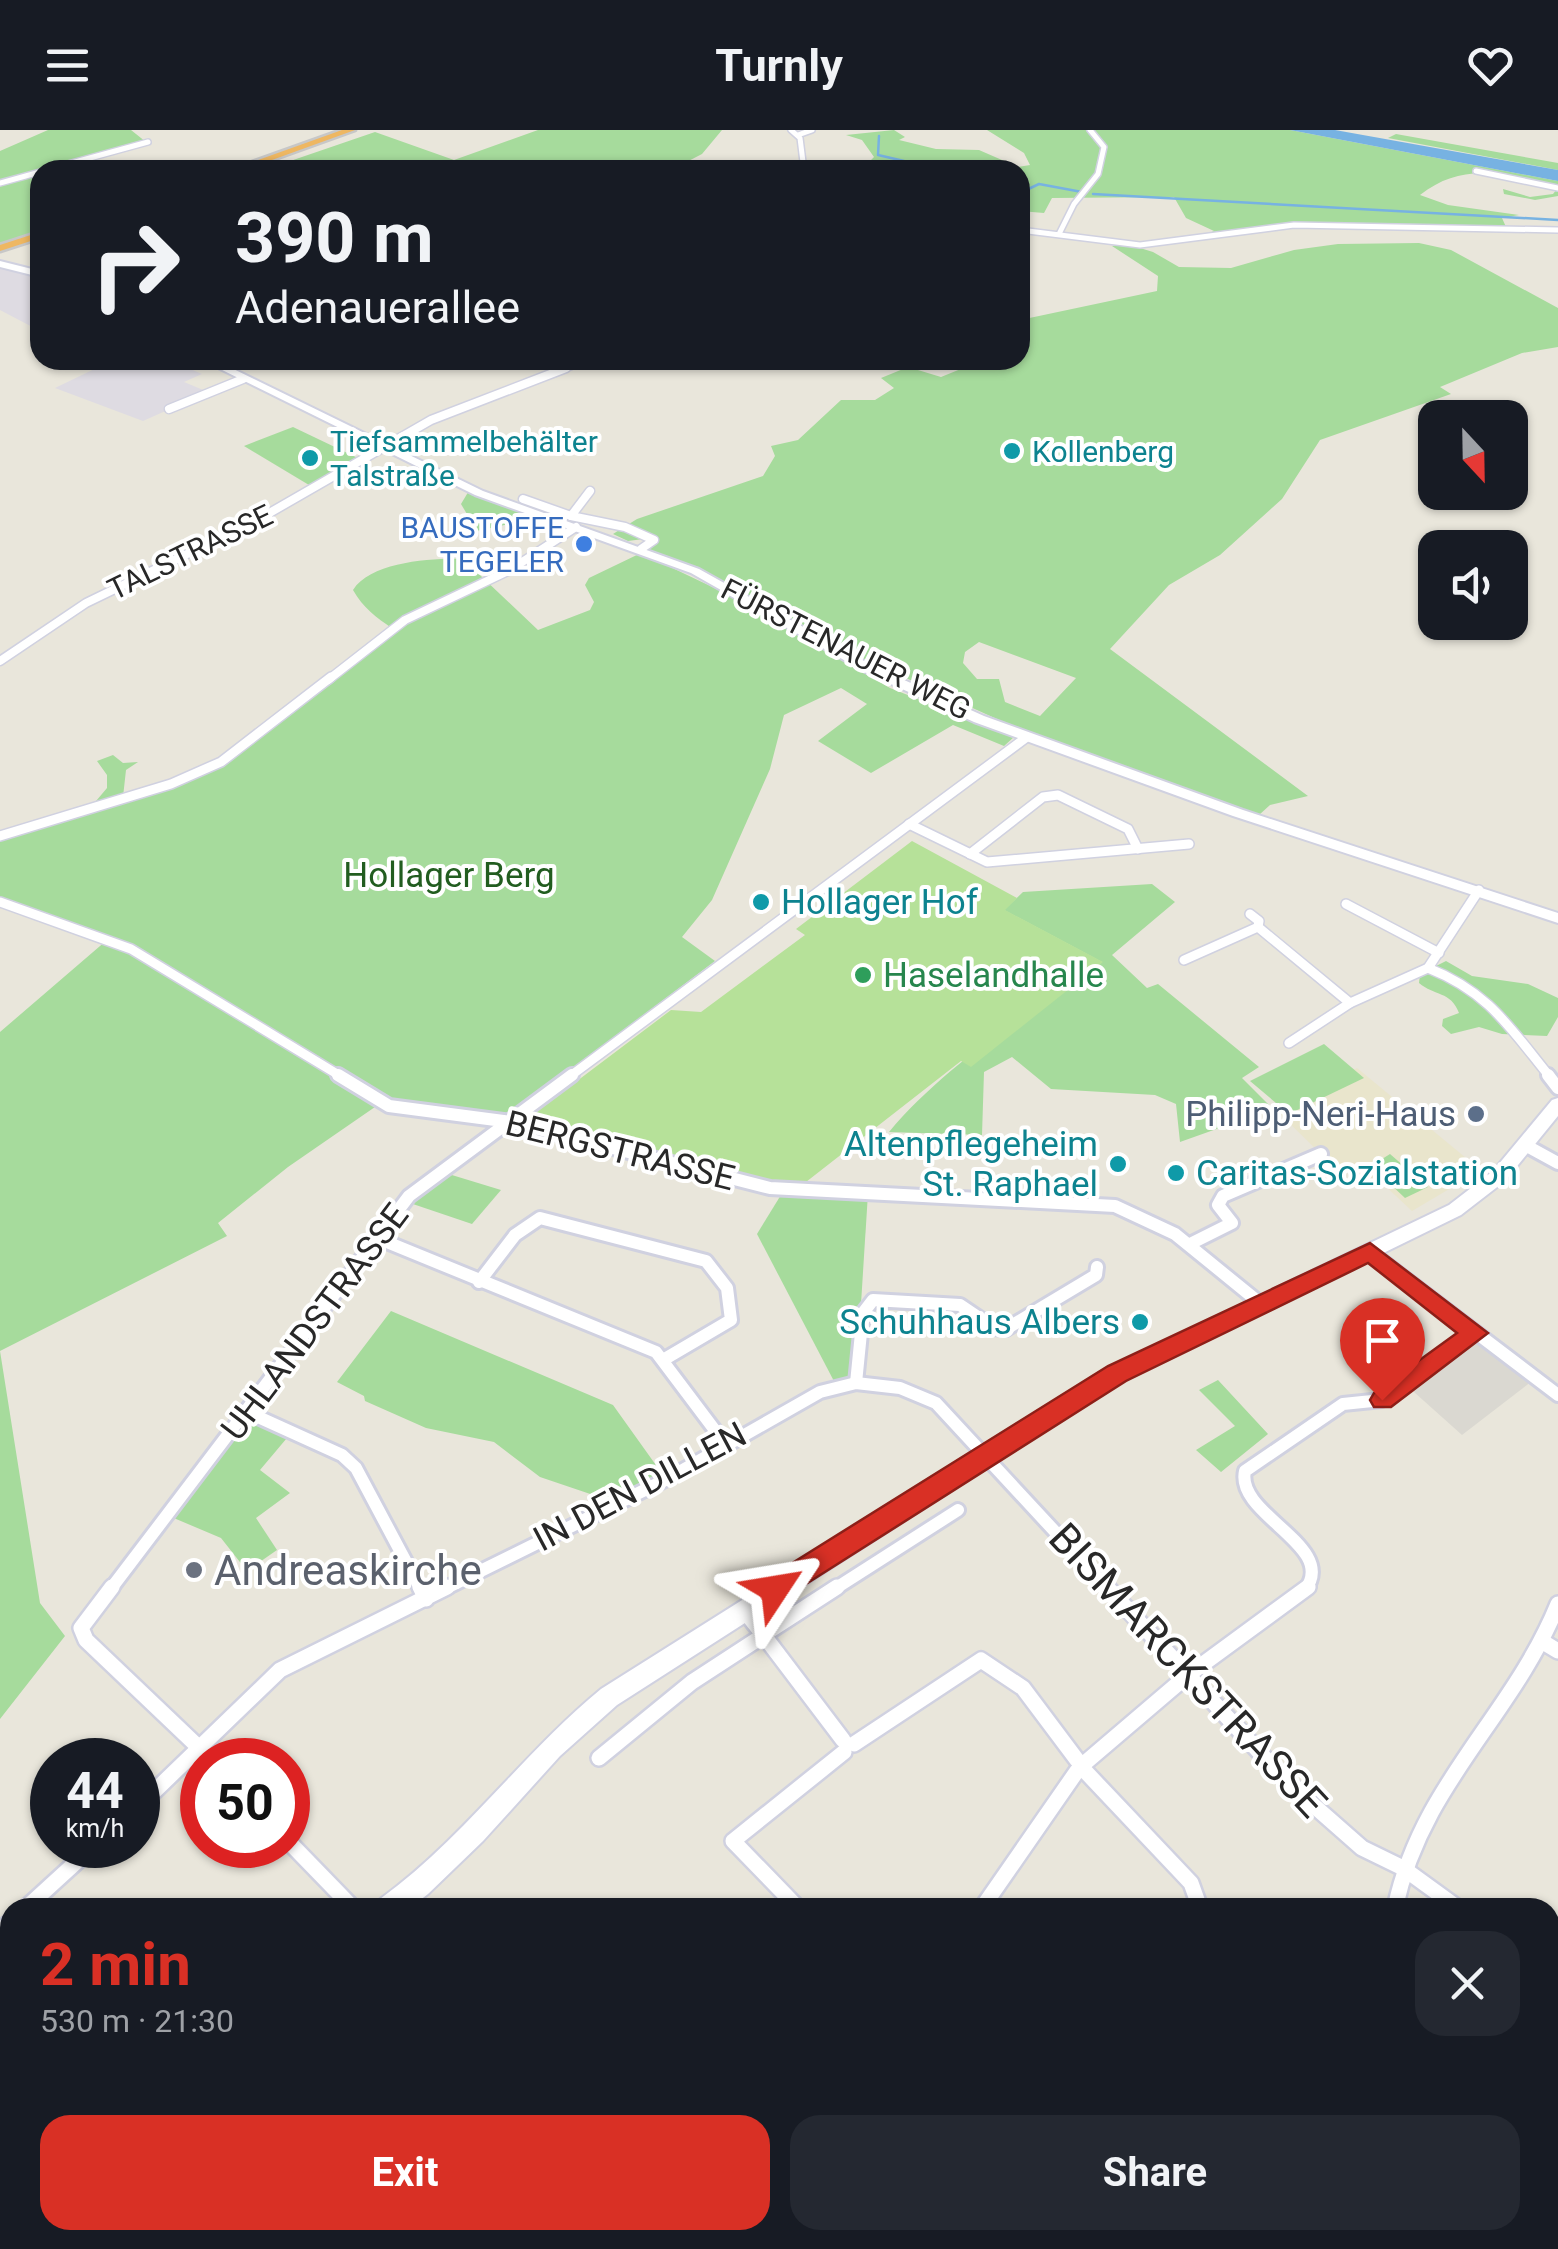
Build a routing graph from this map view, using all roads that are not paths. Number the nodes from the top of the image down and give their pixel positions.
1 (132, 130) edge
2 (351, 130) edge
3 (365, 130) edge
4 (791, 130) edge
5 (812, 130) edge
6 (1090, 130) edge
7 (798, 135) junction
8 (83, 160) edge
9 (264, 160) edge
10 (280, 160) edge
11 (802, 160) edge
12 (1476, 171) dead end
13 (30, 175) edge
14 (0, 183) edge
15 (1558, 188) edge
16 (1558, 230) edge
17 (1030, 231) edge
18 (1058, 234) junction
19 (30, 241) edge
20 (0, 251) edge
21 (4, 264) edge
22 (30, 271) edge
23 (227, 370) edge
24 (561, 370) edge
25 (243, 378) junction
26 (169, 409) dead end
27 (383, 448) junction
28 (590, 491) dead end
29 (522, 499) dead end
30 (573, 521) junction
31 (0, 661) edge
32 (1026, 737) junction
33 (909, 824) junction
34 (0, 836) edge
35 (1189, 844) dead end
36 (1138, 849) junction
37 (970, 854) junction
38 (1479, 890) junction
39 (0, 902) edge
40 (1346, 904) dead end
41 (1250, 914) dead end
42 (1558, 918) edge
43 (1258, 926) junction
44 (1438, 953) junction
45 (1184, 960) dead end
46 (1428, 968) junction
47 (1350, 1004) junction
48 (1289, 1042) dead end
49 (1558, 1088) edge
50 (1556, 1111) edge
51 (511, 1122) junction
52 (1525, 1145) junction
53 (1321, 1154) dead end
54 (1558, 1163) edge
55 (377, 1238) junction
56 (1192, 1243) junction
57 (1370, 1252) junction
58 (1097, 1267) dead end
59 (479, 1282) junction
60 (1261, 1304) junction
61 (1476, 1333) junction
62 (663, 1360) junction
63 (856, 1383) junction
64 (1558, 1395) edge
65 (248, 1412) junction
66 (726, 1445) junction
67 (986, 1455) junction
68 (958, 1510) dead end
69 (426, 1600) junction
70 (1558, 1604) edge
71 (743, 1609) junction
72 (763, 1635) junction
73 (1543, 1642) junction
74 (1558, 1652) edge
75 (1188, 1675) junction
76 (188, 1738) edge
77 (219, 1738) edge
78 (847, 1745) junction
79 (598, 1758) dead end
80 (1081, 1766) junction
81 (180, 1775) edge
82 (160, 1790) edge
83 (310, 1863) edge
84 (70, 1868) edge
85 (1404, 1868) junction
86 (37, 1898) edge
87 (344, 1898) edge
88 (401, 1898) edge
89 (788, 1898) edge
90 (989, 1898) edge
91 (1196, 1898) edge
92 (1397, 1898) edge
93 (1444, 1898) edge

1 - 8 street
2 - 9 highway
3 - 10 highway
4 - 7 street
5 - 7 street
6 - 18 street
7 - 11 street
12 - 15 street
13 - 14 street
16 - 18 street
17 - 18 street
19 - 20 highway
21 - 22 street
23 - 25 street, FÜRSTENAUER WEG
24 - 27 street, TALSTRASSE
25 - 26 street
25 - 27 street, FÜRSTENAUER WEG
27 - 30 street, FÜRSTENAUER WEG
27 - 31 street, TALSTRASSE
28 - 30 street
29 - 30 street
30 - 32 street, FÜRSTENAUER WEG
30 - 34 street
32 - 33 street, UHLANDSTRASSE
32 - 38 street, FÜRSTENAUER WEG
33 - 37 street
33 - 51 street, UHLANDSTRASSE
35 - 36 street
36 - 37 street
36 - 37 street
38 - 42 street, FÜRSTENAUER WEG
38 - 44 street
39 - 51 street, BERGSTRASSE
40 - 44 street
41 - 43 street
43 - 45 street
43 - 47 street
44 - 46 street
46 - 47 street
46 - 49 street
47 - 48 street
50 - 52 street
51 - 55 street, UHLANDSTRASSE
51 - 56 street, BERGSTRASSE
52 - 54 street
52 - 57 street
53 - 56 street
55 - 59 street
55 - 65 street, UHLANDSTRASSE
56 - 60 street, BERGSTRASSE
57 - 60 street
57 - 61 street
58 - 63 street
59 - 62 street
59 - 62 street
60 - 67 street
61 - 64 street
61 - 75 street
62 - 66 street
63 - 66 street, IN DEN DILLEN
63 - 67 street, IN DEN DILLEN
65 - 69 street
65 - 76 street, UHLANDSTRASSE
66 - 69 street, IN DEN DILLEN
67 - 71 street
67 - 75 street, BISMARCKSTRASSE
68 - 72 street
69 - 77 street, IN DEN DILLEN
70 - 73 street
71 - 72 street
71 - 88 street
72 - 78 street
72 - 79 street
73 - 74 street
73 - 85 street
75 - 80 street
75 - 85 street, BISMARCKSTRASSE
78 - 80 street
78 - 89 street
80 - 90 street
80 - 91 street
81 - 82 street, IN DEN DILLEN
83 - 87 street
84 - 86 street
85 - 92 street
85 - 93 street, BISMARCKSTRASSE

